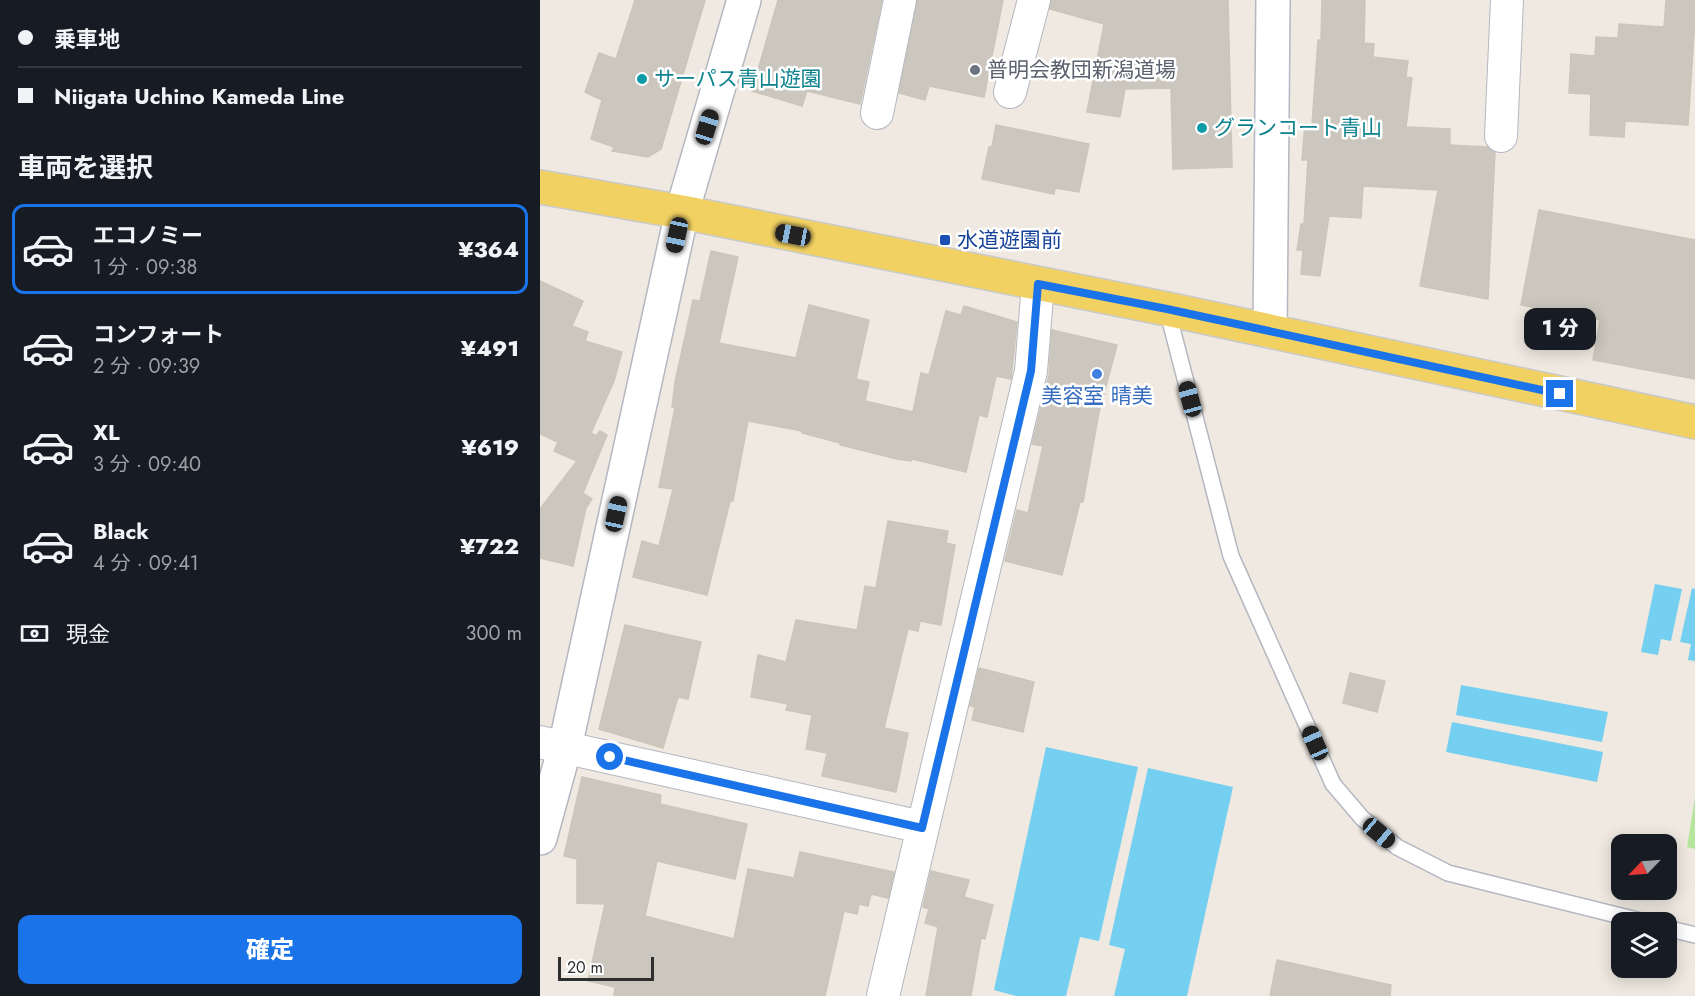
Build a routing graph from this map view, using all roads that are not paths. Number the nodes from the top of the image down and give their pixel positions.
1 (744, 0) edge
2 (900, 0) edge
3 (1034, 0) edge
4 (1273, 0) edge
5 (1507, 0) edge
6 (1010, 92) dead end
7 (877, 113) dead end
8 (1501, 136) dead end
9 (540, 187) edge
10 (682, 212) junction
11 (1038, 284) junction
12 (1167, 309) junction
13 (1270, 331) junction
14 (1695, 422) edge
15 (553, 744) edge
16 (922, 828) junction
17 (540, 838) edge
18 (1611, 913) edge
19 (1677, 931) edge
20 (1695, 935) edge
21 (883, 996) edge

1 - 10 street
2 - 7 street
3 - 6 street
4 - 13 street
5 - 8 street
9 - 10 main road
10 - 11 main road
10 - 15 street
11 - 12 main road
11 - 16 street
12 - 13 main road
12 - 18 lane
13 - 14 main road
15 - 16 street
15 - 17 street
16 - 21 street
19 - 20 lane

